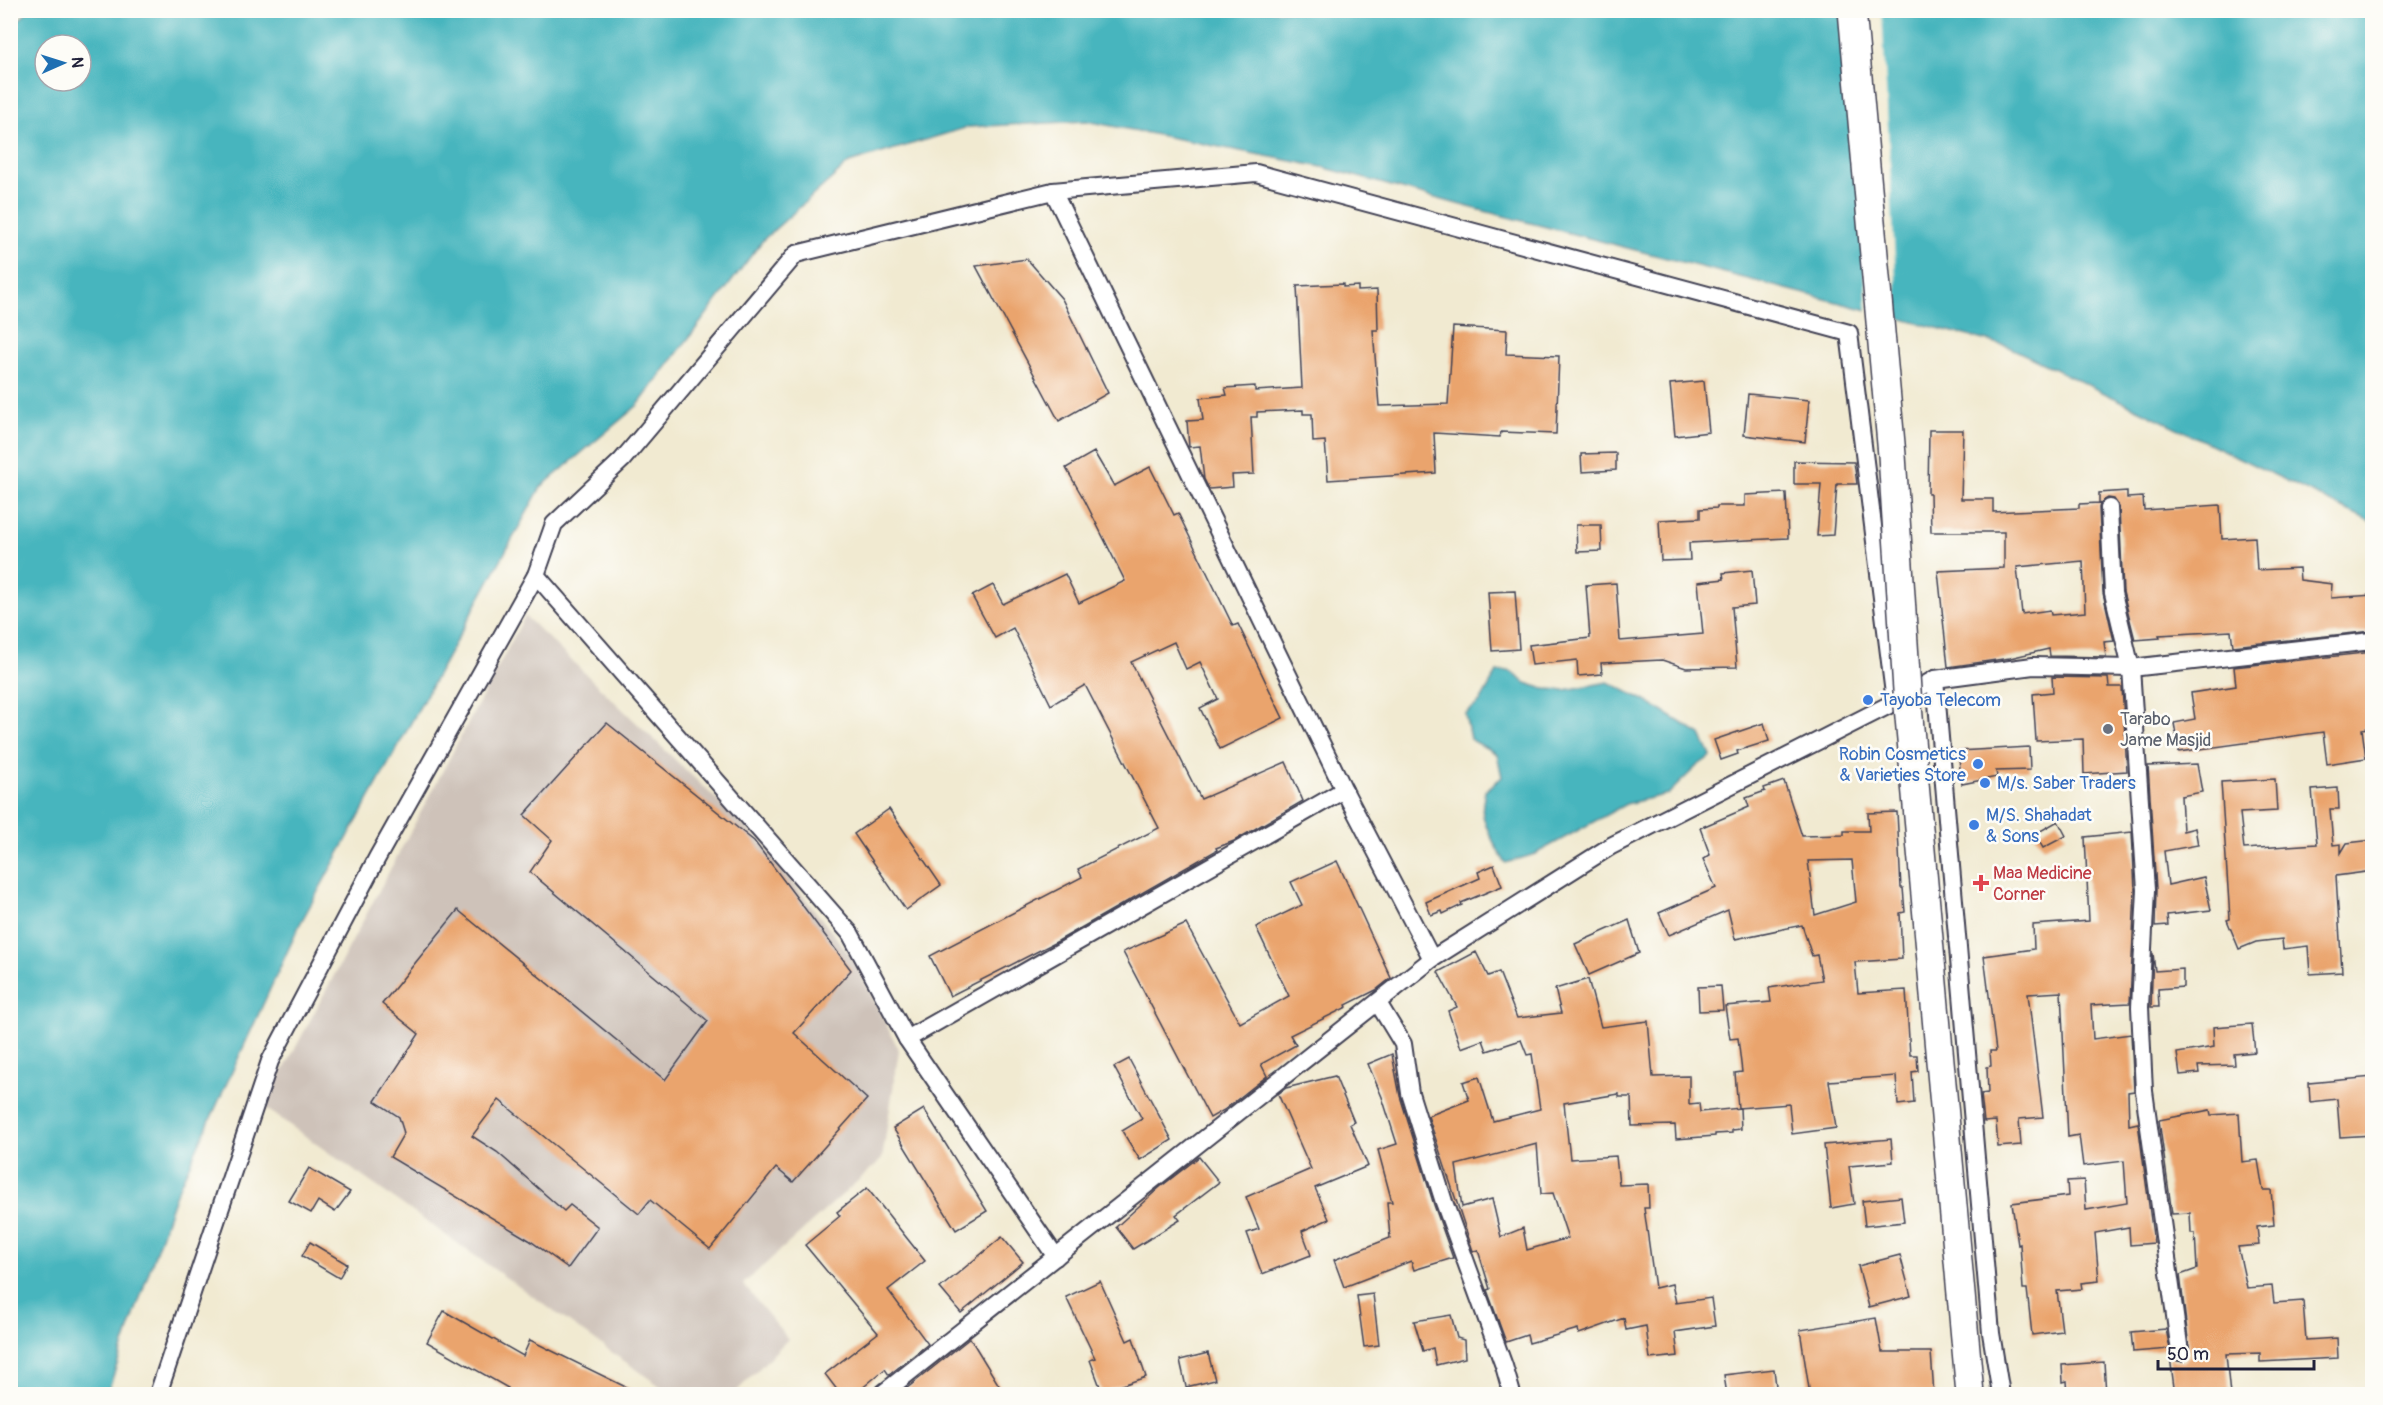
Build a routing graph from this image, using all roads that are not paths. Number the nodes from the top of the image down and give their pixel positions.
1 (1852, 10) edge
2 (1053, 191) junction
3 (2109, 508) dead end
4 (536, 575) junction
5 (2373, 641) edge
6 (2131, 668) junction
7 (1935, 679) junction
8 (1895, 702) junction
9 (1344, 790) junction
10 (1432, 958) junction
11 (1378, 1003) junction
12 (907, 1038) junction
13 (1056, 1257) junction
14 (2180, 1352) dead end
15 (158, 1395) edge
16 (882, 1395) edge
17 (1512, 1395) edge
18 (1970, 1395) edge
19 (2001, 1395) edge

1 - 18 main road, bridge
2 - 4 street
2 - 8 street
2 - 9 street
3 - 6 street
4 - 12 street
4 - 15 street
5 - 6 street
6 - 7 street
6 - 14 street
7 - 8 street
7 - 19 street
8 - 10 street
9 - 10 street
9 - 12 street
10 - 11 street
11 - 13 street
11 - 17 street
12 - 13 street
13 - 16 street

